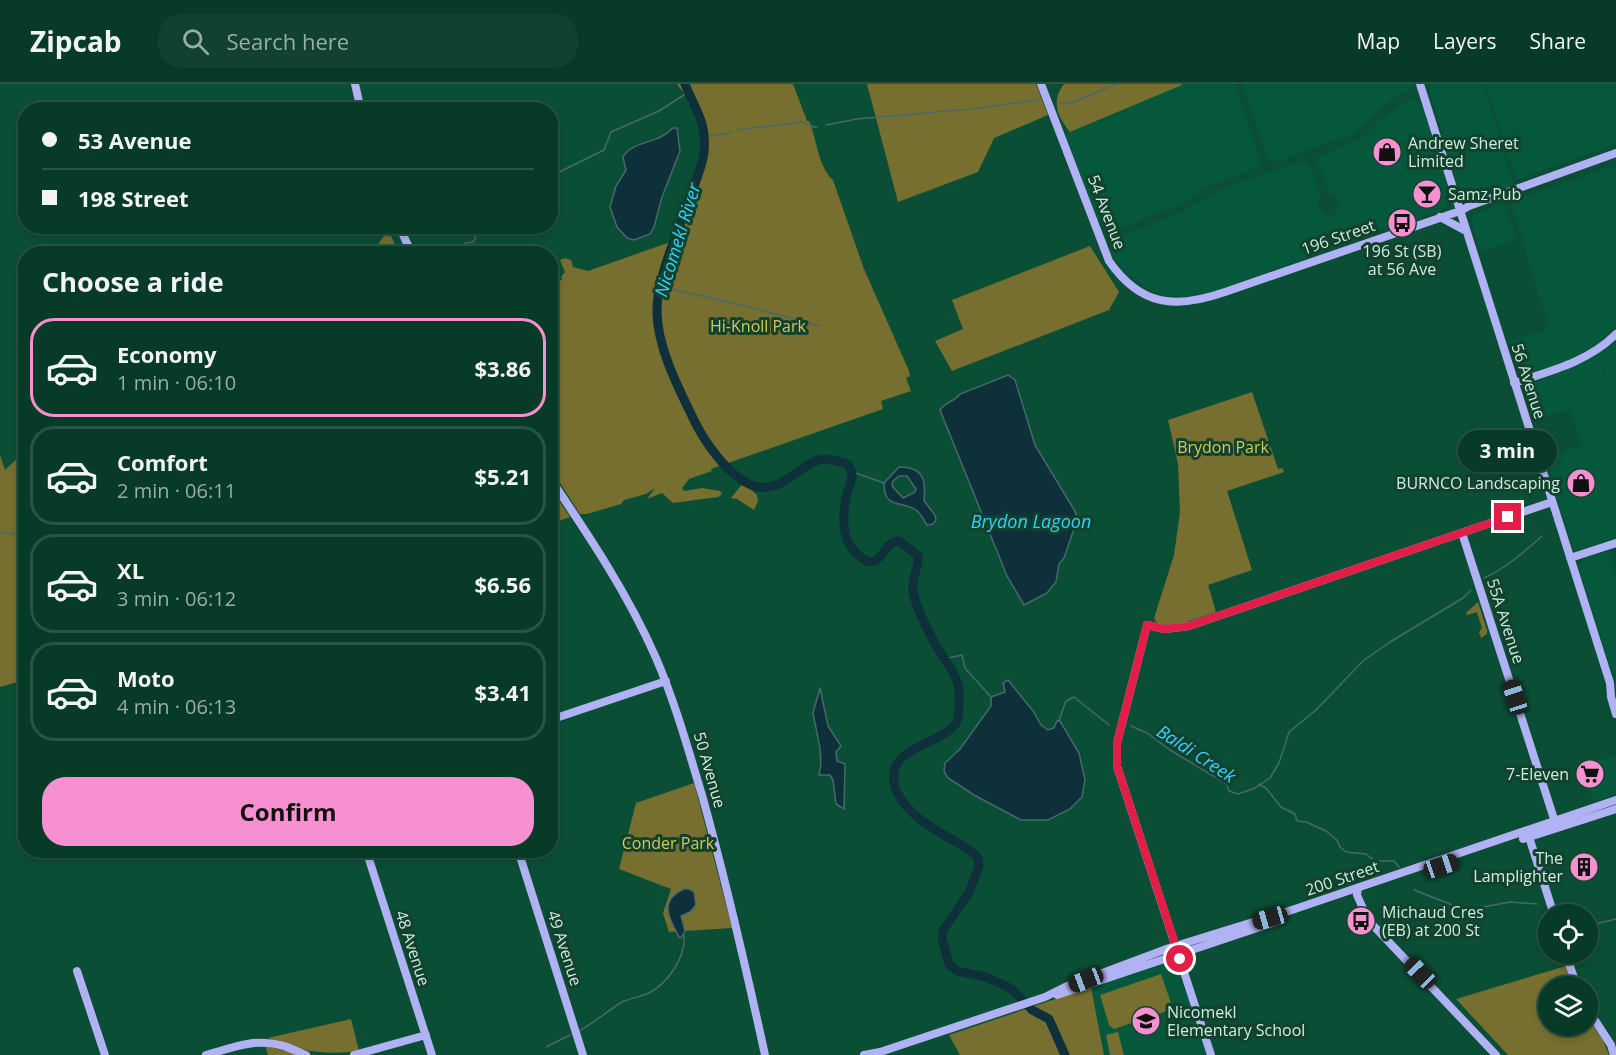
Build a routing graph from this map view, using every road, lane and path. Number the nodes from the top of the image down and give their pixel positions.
1 (355, 84) edge
2 (1041, 84) edge
3 (1420, 84) edge
4 (359, 102) edge
5 (1616, 153) edge
6 (1616, 158) edge
7 (1460, 211) junction
8 (1440, 217) junction
9 (1466, 231) junction
10 (1225, 292) joint
11 (1616, 334) edge
12 (1514, 383) junction
13 (558, 490) edge
14 (1552, 502) junction
15 (1462, 533) junction
16 (1616, 543) edge
17 (1570, 558) junction
18 (666, 681) junction
19 (1613, 690) edge
20 (1616, 714) edge
21 (558, 717) edge
22 (1616, 800) edge
23 (1616, 809) edge
24 (1555, 822) junction
25 (1529, 837) junction
26 (369, 858) edge
27 (521, 858) edge
28 (1359, 892) junction
29 (1550, 904) edge
30 (1178, 950) junction
31 (77, 971) dead end
32 (1598, 1025) edge
33 (426, 1035) junction
34 (878, 1054) edge
35 (105, 1055) edge
36 (206, 1055) edge
37 (306, 1055) edge
38 (354, 1055) edge
39 (432, 1055) edge
40 (583, 1055) edge
41 (765, 1055) edge
42 (864, 1055) edge
43 (1211, 1055) edge
44 (1496, 1055) edge
45 (1614, 1055) edge

1 - 4 street
2 - 10 street, 54 Avenue
3 - 7 street, 56 Avenue
5 - 7 street, 196 Street
6 - 7 street, 196 Street
7 - 8 street, 196 Street
7 - 9 street, 56 Avenue
8 - 9 street
8 - 10 street, 196 Street
9 - 12 street, 56 Avenue
11 - 12 street
12 - 14 street, 56 Avenue
13 - 18 street, 50 Avenue
14 - 15 street
14 - 17 street, 56 Avenue
15 - 24 street, 55A Avenue
15 - 30 street
16 - 17 street
17 - 19 street, 56 Avenue
18 - 21 street
18 - 41 street, 50 Avenue
19 - 20 street, 56 Avenue
22 - 24 street, 200 Street
23 - 25 street, 200 Street
24 - 28 street, 200 Street
25 - 28 street, 200 Street
25 - 29 street
26 - 33 street, 48 Avenue
27 - 40 street, 49 Avenue
28 - 30 street, 200 Street
28 - 44 street
30 - 34 street, 200 Street
30 - 43 street
31 - 35 street
32 - 45 street
33 - 38 street
33 - 39 street, 48 Avenue
34 - 42 street, 200 Street
36 - 37 street

